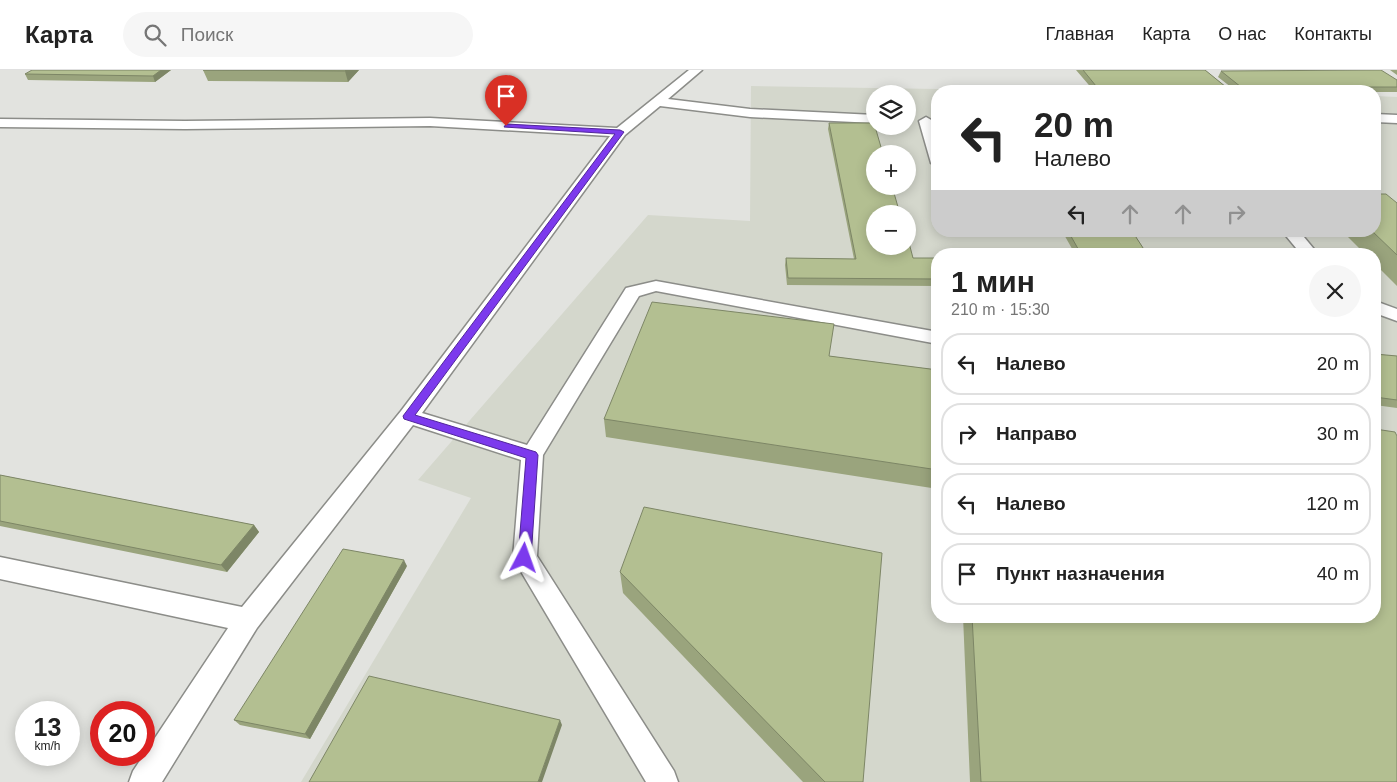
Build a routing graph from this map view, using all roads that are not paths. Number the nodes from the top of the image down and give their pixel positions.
1 (696, 70) edge
2 (658, 102) junction
3 (866, 118) edge
4 (1381, 118) edge
5 (1397, 119) edge
6 (926, 120) edge
7 (0, 123) edge
8 (620, 132) junction
9 (931, 138) edge
10 (1295, 237) edge
11 (1305, 248) edge
12 (1381, 309) edge
13 (1397, 315) edge
14 (931, 337) edge
15 (408, 416) junction
16 (532, 455) junction
17 (0, 568) edge
18 (248, 620) junction
19 (144, 782) edge
20 (663, 782) edge

1 - 2 lane
2 - 3 lane
2 - 8 lane
4 - 5 lane
6 - 9 lane
7 - 8 lane
8 - 15 lane
10 - 11 lane
12 - 13 lane
14 - 16 lane
15 - 16 lane
15 - 18 lane
16 - 20 lane
17 - 18 lane
18 - 19 lane

